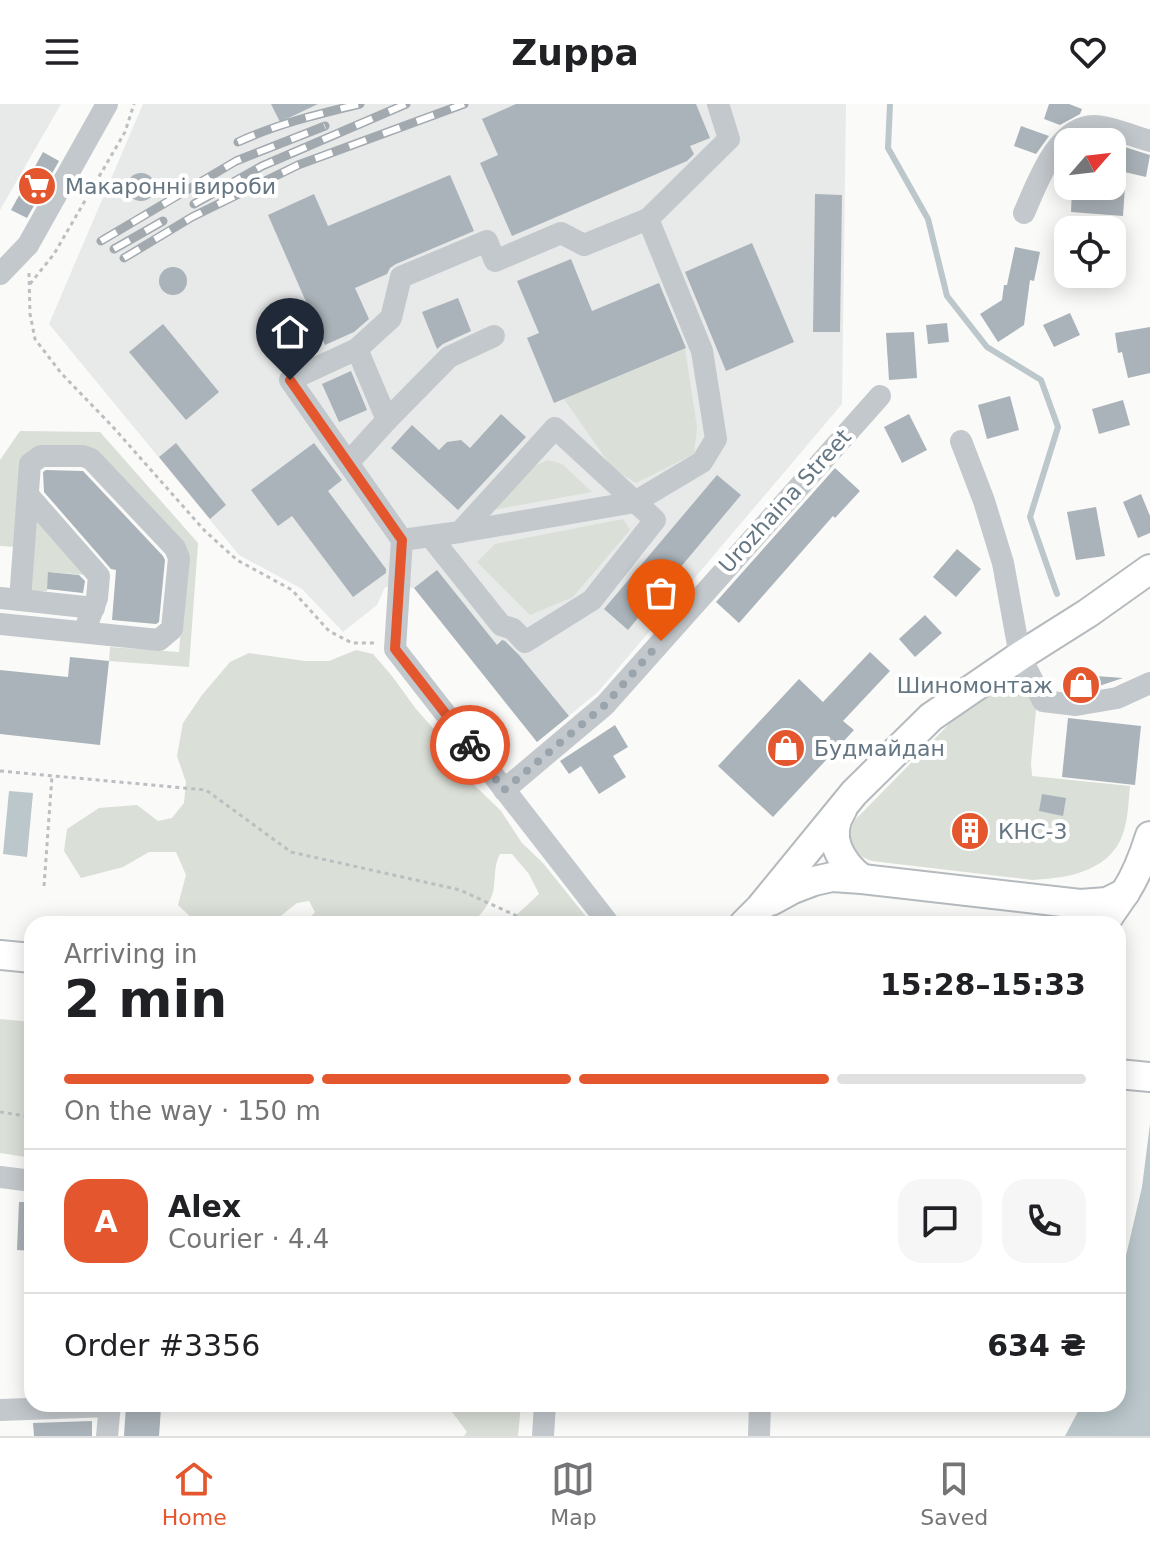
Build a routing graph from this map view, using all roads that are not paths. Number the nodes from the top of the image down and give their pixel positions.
1 (107, 104) edge
2 (718, 104) edge
3 (1150, 141) edge
4 (1024, 213) dead end
5 (648, 219) junction
6 (0, 274) edge
7 (494, 336) dead end
8 (357, 349) junction
9 (880, 396) dead end
10 (387, 420) junction
11 (961, 441) dead end
12 (348, 463) junction
13 (28, 495) junction
14 (635, 502) junction
15 (460, 532) junction
16 (430, 536) junction
17 (402, 540) junction
18 (1150, 569) edge
19 (10, 599) edge
20 (94, 608) junction
21 (0, 624) edge
22 (84, 632) junction
23 (1020, 656) junction
24 (1150, 683) edge
25 (504, 790) junction
26 (854, 793) junction
27 (1150, 836) edge
28 (862, 879) junction
29 (1125, 893) junction
30 (1047, 901) junction
31 (603, 916) edge
32 (753, 916) edge
33 (755, 916) edge
34 (1060, 916) edge
35 (1108, 916) edge
36 (0, 955) edge
37 (24, 957) edge
38 (1126, 1075) edge
39 (1150, 1077) edge
40 (0, 1177) edge
41 (24, 1180) edge
42 (24, 1409) edge
43 (0, 1410) edge
44 (109, 1412) edge
45 (544, 1412) edge
46 (760, 1412) edge
47 (107, 1436) edge
48 (543, 1436) edge
49 (759, 1436) edge

1 - 6 street
2 - 5 street
3 - 4 street
5 - 8 street
5 - 14 street
7 - 10 street
8 - 10 street
8 - 12 street
9 - 25 street, Urozhaina Street
10 - 12 street
11 - 23 street
12 - 17 street
13 - 19 street
13 - 20 street
13 - 22 street
14 - 15 street
14 - 15 street
14 - 16 street
15 - 16 street
16 - 17 street
17 - 25 street
18 - 23 main road
19 - 20 street
20 - 22 street
21 - 22 street
23 - 24 street
23 - 26 main road
25 - 31 street
26 - 28 main road
26 - 32 main road
27 - 29 main road
28 - 30 main road
28 - 33 main road
29 - 30 main road
29 - 35 main road
30 - 34 main road
36 - 37 main road
38 - 39 main road
40 - 41 street
42 - 43 street
44 - 47 street
45 - 48 street
46 - 49 street

